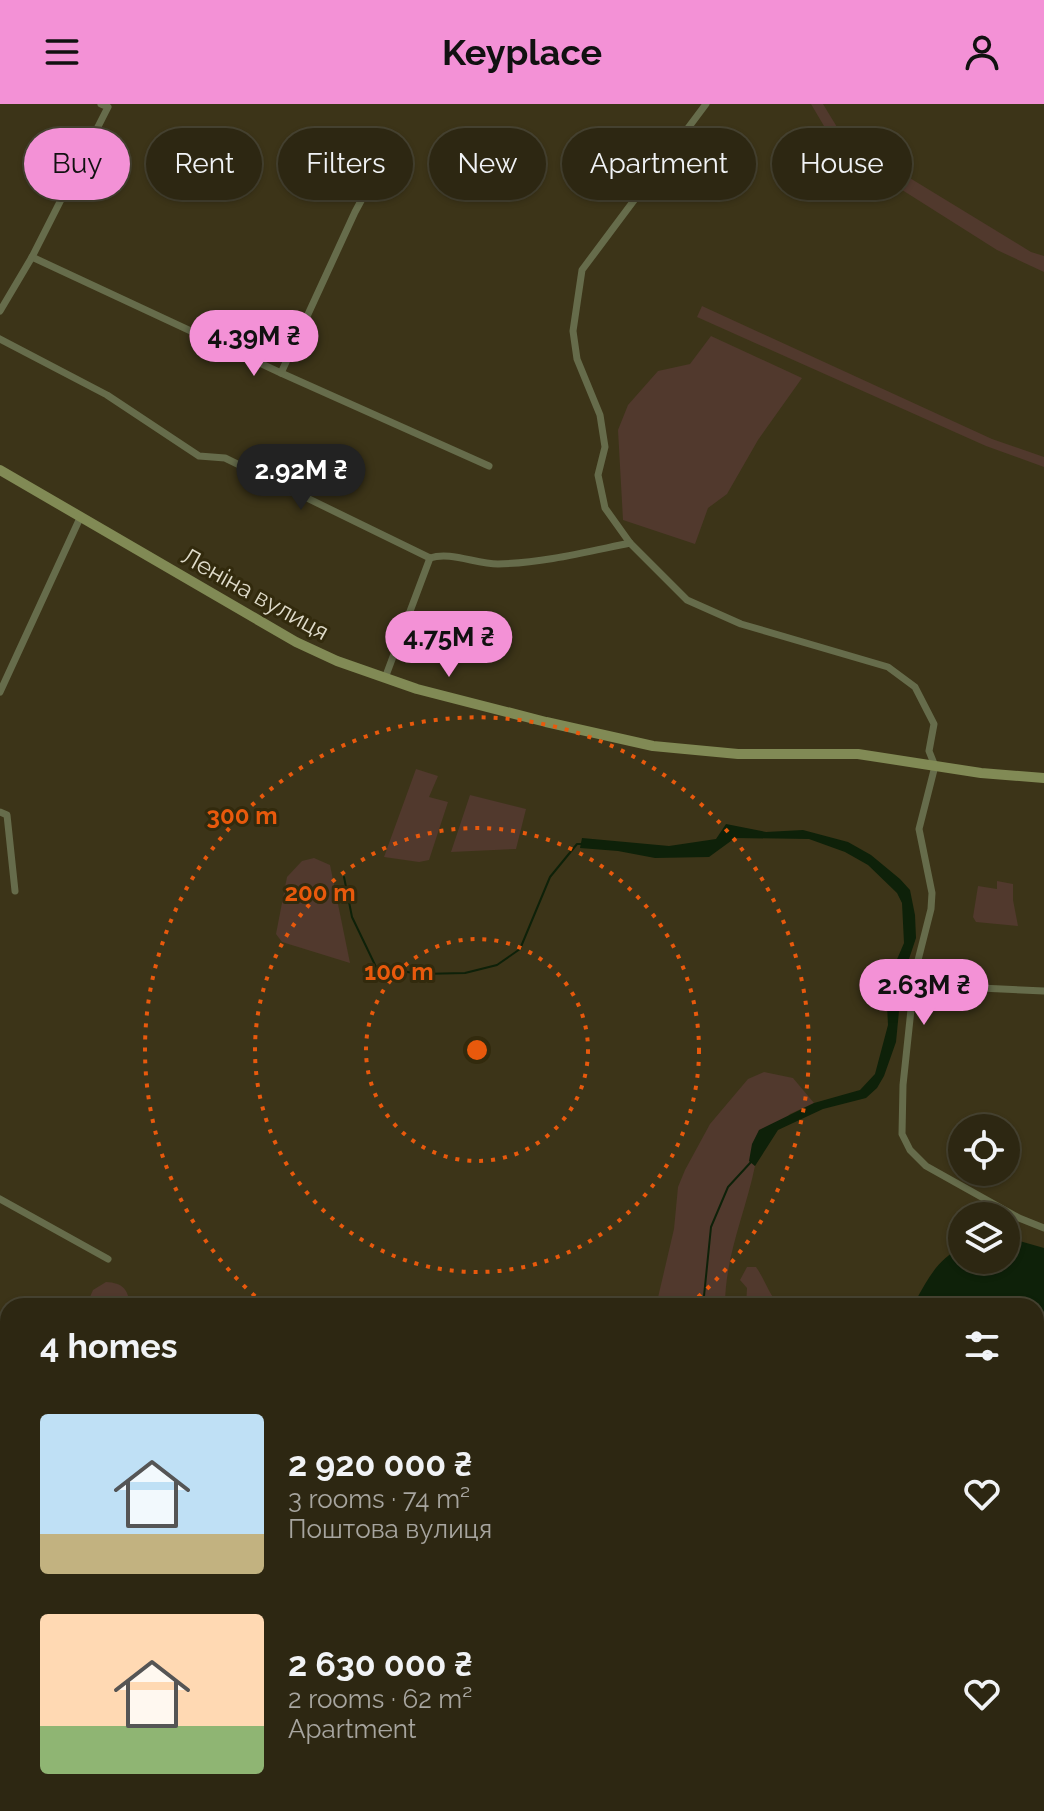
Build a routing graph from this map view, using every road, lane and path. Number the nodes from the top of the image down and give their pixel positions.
1 (101, 104) edge
2 (706, 104) edge
3 (361, 200) edge
4 (32, 257) junction
5 (0, 311) edge
6 (0, 339) edge
7 (281, 373) junction
8 (489, 466) dead end
9 (0, 470) edge
10 (80, 518) junction
11 (630, 543) junction
12 (430, 558) junction
13 (385, 678) junction
14 (0, 692) edge
15 (935, 766) junction
16 (1044, 778) edge
17 (0, 812) edge
18 (15, 891) dead end
19 (915, 972) junction
20 (1044, 991) edge
21 (0, 1199) edge
22 (1044, 1228) edge
23 (108, 1259) dead end

1 - 4 street
2 - 11 street
3 - 7 street
4 - 5 street
4 - 7 street
6 - 12 street
7 - 8 street
9 - 10 street, Леніна вулиця
10 - 13 street, Леніна вулиця
10 - 14 street
11 - 12 street
11 - 15 street
12 - 13 street
13 - 15 street, Леніна вулиця
15 - 16 street, Леніна вулиця
15 - 19 street
17 - 18 street
19 - 20 street
19 - 22 street
21 - 23 street

